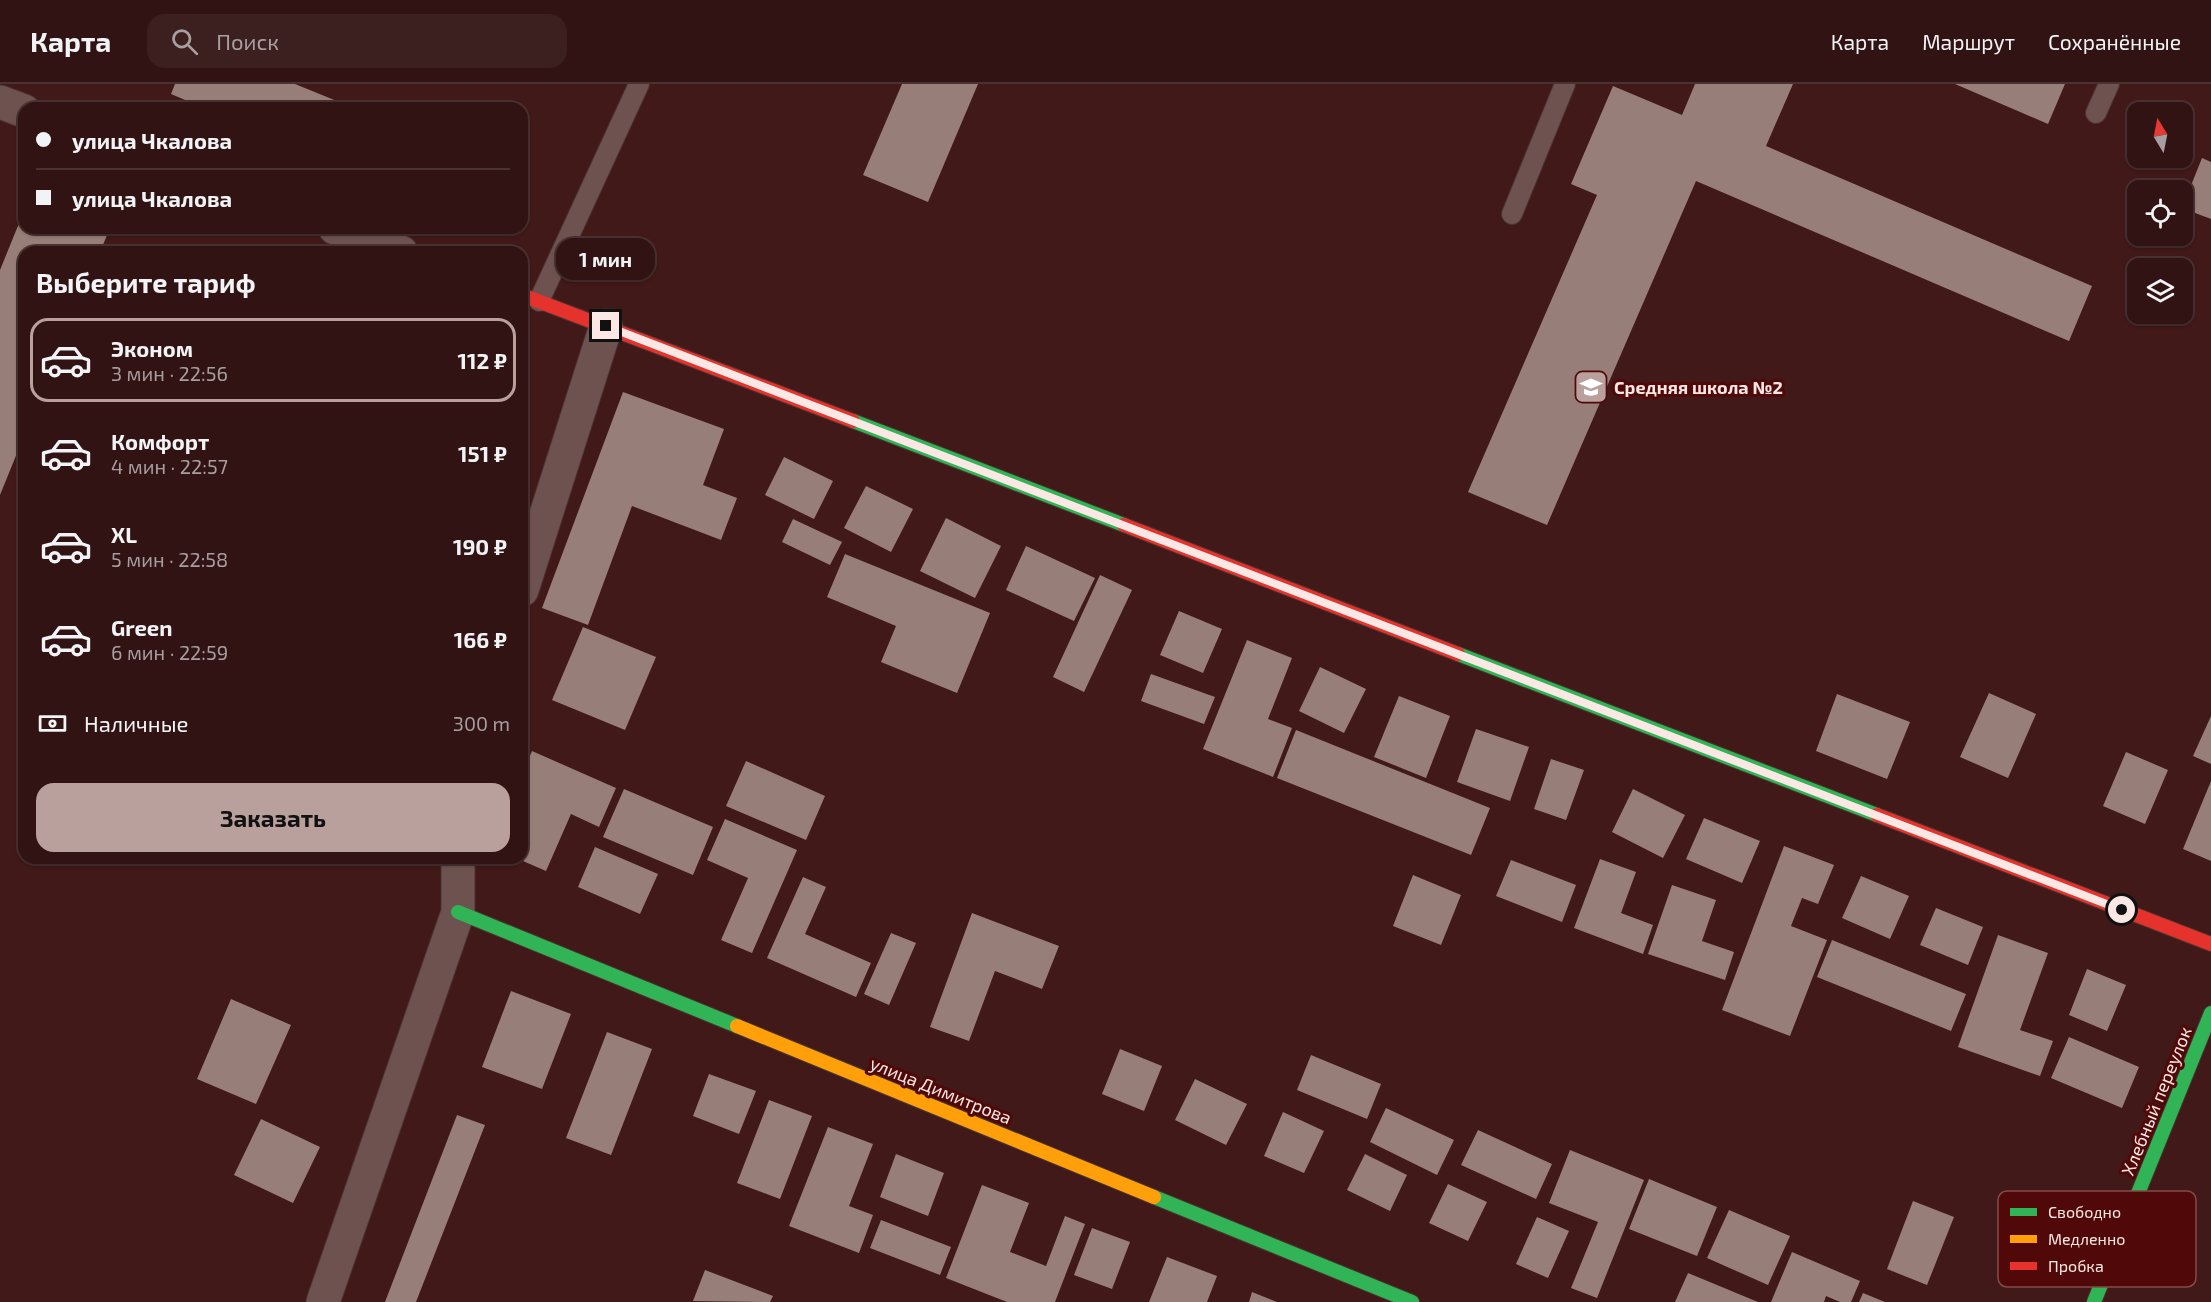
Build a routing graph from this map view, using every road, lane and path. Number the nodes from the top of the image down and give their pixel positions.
1 (639, 84) edge
2 (1565, 84) edge
3 (2109, 84) edge
4 (0, 102) edge
5 (18, 109) edge
6 (2096, 113) dead end
7 (1512, 214) dead end
8 (352, 234) edge
9 (384, 246) edge
10 (530, 298) edge
11 (606, 326) junction
12 (528, 571) edge
13 (458, 864) edge
14 (458, 912) junction
15 (2211, 944) edge
16 (2211, 1013) edge
17 (2139, 1191) edge
18 (2100, 1287) edge
19 (323, 1302) edge
20 (1412, 1302) edge
21 (2094, 1302) edge

1 - 10 lane
2 - 7 lane
3 - 6 lane
4 - 5 street
8 - 9 street
10 - 11 street
11 - 12 street
11 - 15 street
13 - 14 street
14 - 19 street
14 - 20 street, улица Димитрова
16 - 17 street, Хлебный переулок
18 - 21 street, Хлебный переулок

